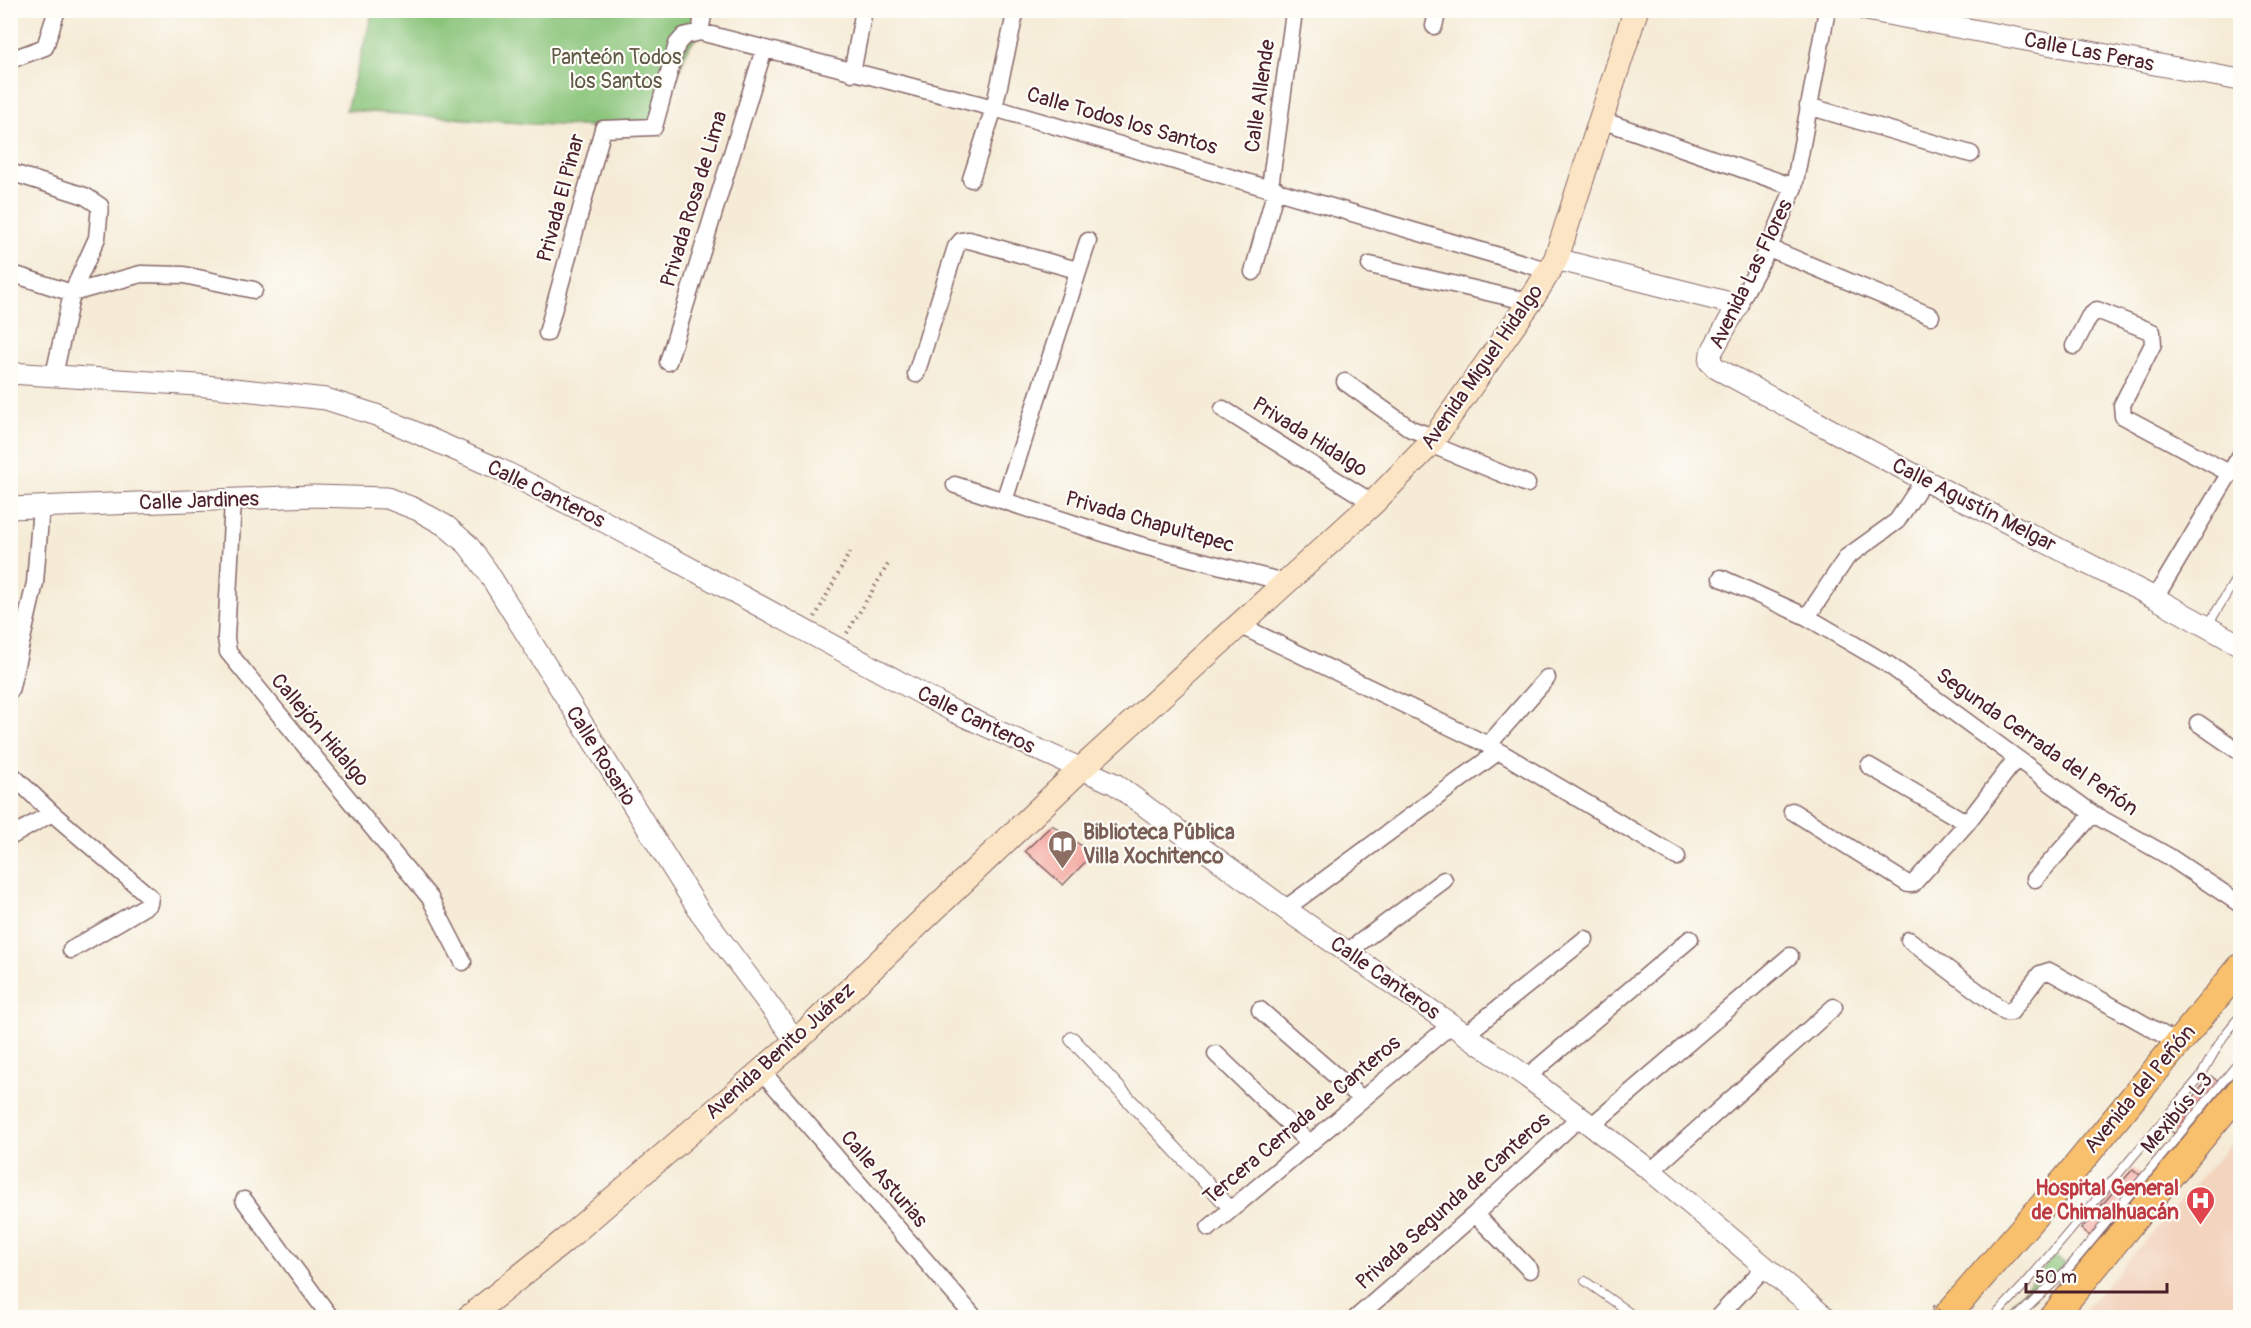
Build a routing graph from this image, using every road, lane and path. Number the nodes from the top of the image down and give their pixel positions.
1 (57, 10) edge
2 (704, 10) edge
3 (864, 10) edge
4 (1016, 10) edge
5 (1636, 10) edge
6 (1827, 10) edge
7 (1866, 10) edge
8 (1295, 11) edge
9 (700, 32) junction
10 (764, 50) junction
11 (10, 60) edge
12 (852, 73) junction
13 (2241, 80) edge
14 (1808, 106) junction
15 (994, 108) junction
16 (1601, 120) junction
17 (1971, 154) dead end
18 (10, 172) edge
19 (971, 179) dead end
20 (1794, 187) junction
21 (1273, 188) junction
22 (1088, 241) dead end
23 (1769, 248) junction
24 (1370, 265) dead end
25 (1553, 265) junction
26 (1077, 270) junction
27 (1253, 272) dead end
28 (10, 273) edge
29 (254, 290) dead end
30 (72, 293) junction
31 (1530, 302) junction
32 (1738, 305) junction
33 (1931, 316) dead end
34 (547, 333) dead end
35 (2074, 346) dead end
36 (668, 362) dead end
37 (1710, 362) joint
38 (10, 373) edge
39 (916, 374) dead end
40 (54, 375) junction
41 (1345, 382) dead end
42 (1223, 409) dead end
43 (1433, 441) junction
44 (2241, 456) edge
45 (2231, 474) junction
46 (1924, 480) junction
47 (1527, 484) dead end
48 (955, 485) dead end
49 (387, 498) joint
50 (233, 500) junction
51 (1004, 501) junction
52 (1373, 503) junction
53 (40, 506) junction
54 (10, 508) edge
55 (850, 552) dead end
56 (890, 561) dead end
57 (2241, 572) edge
58 (1721, 578) dead end
59 (1284, 582) junction
60 (2155, 598) junction
61 (1807, 617) junction
62 (1239, 625) junction
63 (2207, 627) junction
64 (807, 631) junction
65 (2241, 645) edge
66 (838, 648) junction
67 (1547, 678) dead end
68 (10, 691) edge
69 (2198, 723) dead end
70 (1493, 748) junction
71 (2241, 752) edge
72 (2016, 759) junction
73 (1869, 766) dead end
74 (1080, 770) junction
75 (10, 773) edge
76 (1792, 811) dead end
77 (52, 813) junction
78 (2093, 814) junction
79 (1967, 823) junction
80 (10, 837) edge
81 (1677, 857) dead end
82 (2035, 879) dead end
83 (1444, 880) dead end
84 (2241, 904) edge
85 (1285, 909) junction
86 (1585, 939) dead end
87 (1690, 939) dead end
88 (1909, 940) dead end
89 (71, 950) dead end
90 (1347, 952) junction
91 (1790, 956) dead end
92 (462, 962) dead end
93 (2241, 968) edge
94 (1834, 1007) dead end
95 (1260, 1010) dead end
96 (2241, 1016) edge
97 (1459, 1029) junction
98 (1072, 1039) dead end
99 (796, 1041) junction
100 (2178, 1043) junction
101 (1216, 1054) dead end
102 (2241, 1061) edge
103 (760, 1069) junction
104 (1527, 1077) junction
105 (2241, 1091) edge
106 (1361, 1098) junction
107 (1586, 1121) junction
108 (1309, 1143) junction
109 (1650, 1170) junction
110 (244, 1200) dead end
111 (1231, 1209) junction
112 (1475, 1214) junction
113 (1209, 1228) dead end
114 (1765, 1267) junction
115 (1530, 1270) dead end
116 (1585, 1281) dead end
117 (1942, 1314) edge
118 (332, 1317) edge
119 (468, 1317) edge
120 (975, 1317) edge
121 (1356, 1317) edge
122 (1637, 1317) edge
123 (1717, 1317) edge
124 (1826, 1317) edge
125 (1993, 1317) edge
126 (2016, 1317) edge
127 (2052, 1317) edge

1 - 11 street
2 - 9 street
3 - 12 street
4 - 15 street
5 - 16 main road, Avenida Miguel Hidalgo
6 - 14 street, Avenida Las Flores
7 - 13 street, Calle Las Peras
8 - 21 street, Calle Allende
9 - 10 street, Calle Todos los Santos
9 - 34 street, Privada El Pinar
10 - 12 street, Calle Todos los Santos
10 - 36 street, Privada Rosa de Lima
12 - 15 street, Calle Todos los Santos
14 - 17 street
14 - 20 street, Avenida Las Flores
15 - 19 street
15 - 21 street, Calle Todos los Santos
16 - 20 street
16 - 25 main road, Avenida Miguel Hidalgo
18 - 30 street
20 - 23 street, Avenida Las Flores
21 - 25 street, Calle Todos los Santos
21 - 27 street, Calle Allende
22 - 26 street
23 - 32 street, Avenida Las Flores
23 - 33 street
24 - 31 street
25 - 31 main road, Avenida Miguel Hidalgo
25 - 32 street
26 - 39 street
26 - 51 street
28 - 30 street
29 - 30 street
30 - 40 street
31 - 43 main road, Avenida Miguel Hidalgo
32 - 37 street, Avenida Las Flores
35 - 45 street
37 - 46 street, Calle Agustín Melgar
38 - 40 street, Calle Canteros
40 - 64 street, Calle Canteros
41 - 43 street
42 - 52 street, Privada Hidalgo
43 - 47 street
43 - 52 main road, Avenida Miguel Hidalgo
44 - 45 street
45 - 60 street
46 - 60 street, Calle Agustín Melgar
46 - 61 street
48 - 51 street, Privada Chapultepec
49 - 50 street, Calle Jardines
49 - 99 street, Calle Rosario
50 - 53 street, Calle Jardines
50 - 92 street, Callejón Hidalgo
51 - 59 street, Privada Chapultepec
52 - 59 main road, Avenida Miguel Hidalgo
53 - 54 street, Calle Jardines
53 - 68 street
55 - 64 path
56 - 66 path
57 - 63 lane
58 - 61 street, Segunda Cerrada del Peñón
59 - 62 main road, Avenida Miguel Hidalgo
60 - 63 street, Calle Agustín Melgar
61 - 72 street, Segunda Cerrada del Peñón
62 - 70 street
62 - 74 main road, Avenida Miguel Hidalgo
63 - 65 street, Calle Agustín Melgar
64 - 66 street, Calle Canteros
66 - 74 street, Calle Canteros
67 - 70 street
69 - 71 street
70 - 81 street
70 - 85 street
72 - 78 street, Segunda Cerrada del Peñón
72 - 79 street
73 - 79 street
74 - 85 street, Calle Canteros
74 - 99 main road, Avenida Benito Juárez
75 - 77 street
76 - 79 street
77 - 80 street
77 - 89 street
78 - 82 street
78 - 84 street, Segunda Cerrada del Peñón
83 - 90 street
85 - 90 street, Calle Canteros
86 - 97 street, Tercera Cerrada de Canteros
87 - 104 street
88 - 100 street
90 - 97 street, Calle Canteros
91 - 107 street, Privada Segunda de Canteros
93 - 100 main road, Avenida del Peñón
94 - 109 street
95 - 106 street
96 - 125 lane, Mexibús L3
97 - 104 street, Calle Canteros
97 - 106 street, Tercera Cerrada de Canteros
98 - 111 street
99 - 103 main road, Avenida Benito Juárez
100 - 117 main road, Avenida del Peñón
101 - 108 street
102 - 126 lane, Mexibús L3
103 - 119 main road, Avenida Benito Juárez
103 - 120 street, Calle Asturias
104 - 107 street, Calle Canteros
105 - 127 main road
106 - 108 street, Tercera Cerrada de Canteros
107 - 109 street, Calle Canteros
107 - 112 street, Privada Segunda de Canteros
108 - 111 street, Tercera Cerrada de Canteros
109 - 114 street, Calle Canteros
110 - 118 street
111 - 113 street, Tercera Cerrada de Canteros
112 - 115 street
112 - 121 street, Privada Segunda de Canteros
114 - 123 street
114 - 124 street, Calle Canteros
116 - 122 lane

